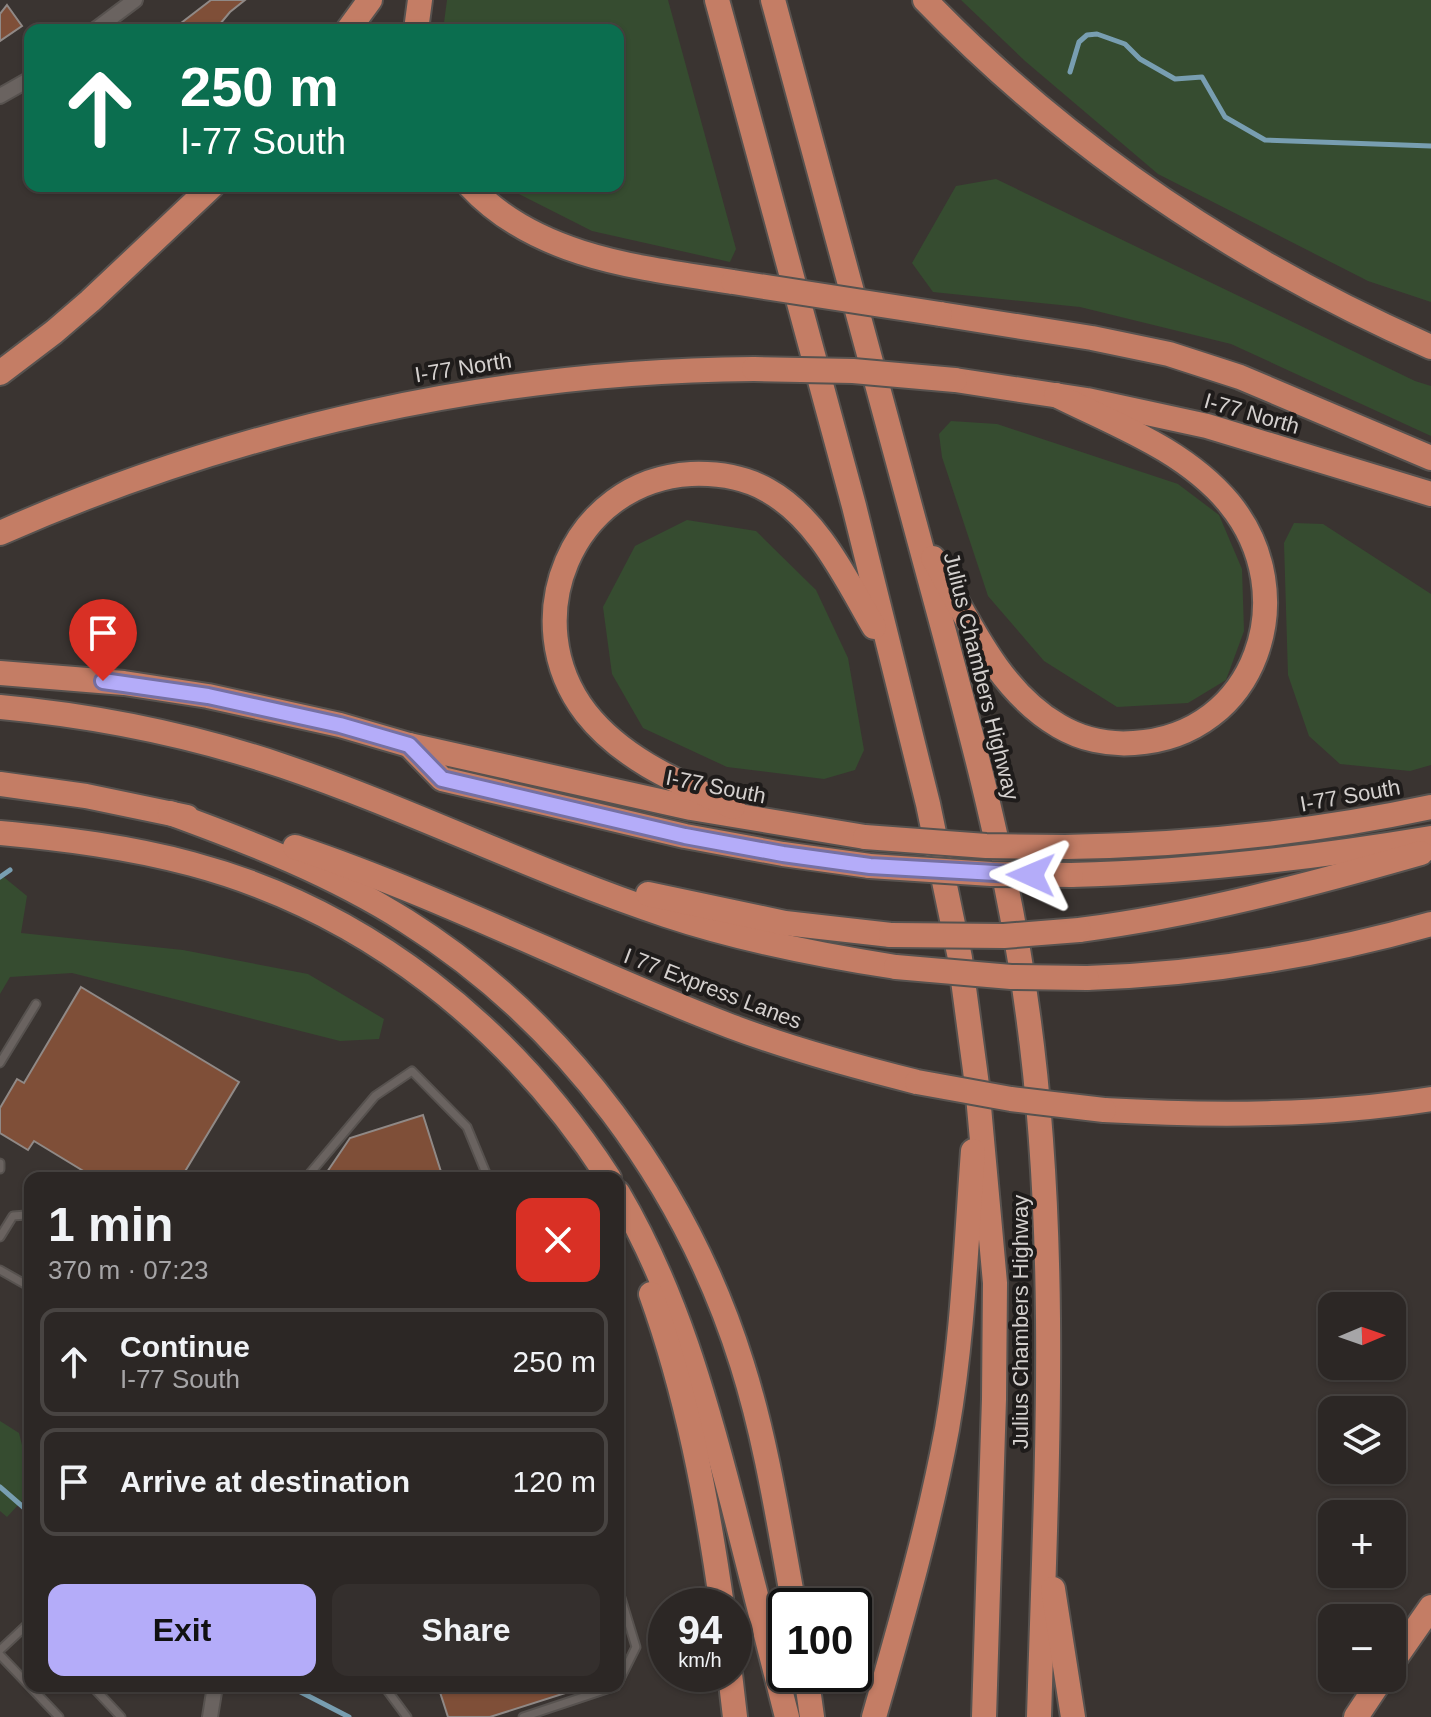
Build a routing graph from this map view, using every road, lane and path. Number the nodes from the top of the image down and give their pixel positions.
1 (135, 0) edge
2 (370, 0) edge
3 (420, 0) edge
4 (717, 0) edge
5 (773, 0) edge
6 (925, 0) edge
7 (103, 24) edge
8 (352, 24) edge
9 (417, 24) edge
10 (24, 82) edge
11 (0, 96) edge
12 (206, 192) edge
13 (477, 192) edge
14 (1431, 347) edge
15 (0, 373) edge
16 (1056, 395) junction
17 (1431, 458) edge
18 (1431, 494) edge
19 (916, 527) junction
20 (0, 533) edge
21 (887, 649) junction
22 (0, 673) edge
23 (0, 707) edge
24 (409, 745) junction
25 (0, 784) edge
26 (1431, 807) edge
27 (170, 813) junction
28 (764, 822) junction
29 (0, 833) edge
30 (1431, 838) edge
31 (1431, 850) edge
32 (537, 867) junction
33 (1431, 924) edge
34 (36, 1004) dead end
35 (0, 1063) edge
36 (977, 1085) junction
37 (1431, 1099) edge
38 (311, 1172) edge
39 (486, 1172) edge
40 (605, 1172) edge
41 (624, 1205) edge
42 (24, 1215) edge
43 (624, 1218) edge
44 (0, 1237) edge
45 (0, 1270) edge
46 (24, 1284) edge
47 (1045, 1533) junction
48 (719, 1588) edge
49 (791, 1588) edge
50 (1431, 1607) edge
51 (624, 1608) edge
52 (24, 1628) edge
53 (1406, 1643) edge
54 (0, 1653) edge
55 (624, 1670) edge
56 (24, 1679) edge
57 (36, 1692) edge
58 (98, 1692) edge
59 (214, 1692) edge
60 (388, 1692) edge
61 (605, 1692) edge
62 (732, 1692) edge
63 (809, 1692) edge
64 (1373, 1692) edge
65 (59, 1717) edge
66 (121, 1717) edge
67 (210, 1717) edge
68 (407, 1717) edge
69 (523, 1717) edge
70 (735, 1717) edge
71 (787, 1717) edge
72 (812, 1717) edge
73 (874, 1717) edge
74 (984, 1717) edge
75 (1039, 1717) edge
76 (1073, 1717) edge
77 (1356, 1717) edge

1 - 7 street
2 - 8 highway
3 - 9 highway
4 - 21 highway, Julius Chambers Highway
5 - 19 highway, Julius Chambers Highway
6 - 14 highway
10 - 11 street
12 - 15 highway
13 - 17 highway, bridge
16 - 18 highway, I-77 North
16 - 19 highway
16 - 20 highway, I-77 North, bridge
19 - 47 highway, Julius Chambers Highway
21 - 28 highway
21 - 36 highway, Julius Chambers Highway
22 - 24 highway, I-77 South
23 - 32 highway
24 - 28 highway, I-77 South
24 - 30 highway, bridge
25 - 27 highway, I 77 Express Lanes
26 - 28 highway, I-77 South, bridge
27 - 37 highway, I 77 Express Lanes, bridge
27 - 49 highway
29 - 40 highway
31 - 32 highway, bridge
32 - 33 highway, bridge
34 - 35 lane
36 - 73 highway
36 - 74 highway, Julius Chambers Highway
38 - 39 lane
41 - 71 highway
42 - 44 lane
43 - 48 highway
45 - 46 lane
47 - 75 highway, Julius Chambers Highway
47 - 76 highway
50 - 53 highway
51 - 55 lane
52 - 54 lane
54 - 56 lane
57 - 65 lane
58 - 66 lane
59 - 67 street
60 - 68 lane
61 - 69 lane
62 - 70 highway
63 - 72 highway
64 - 77 highway

